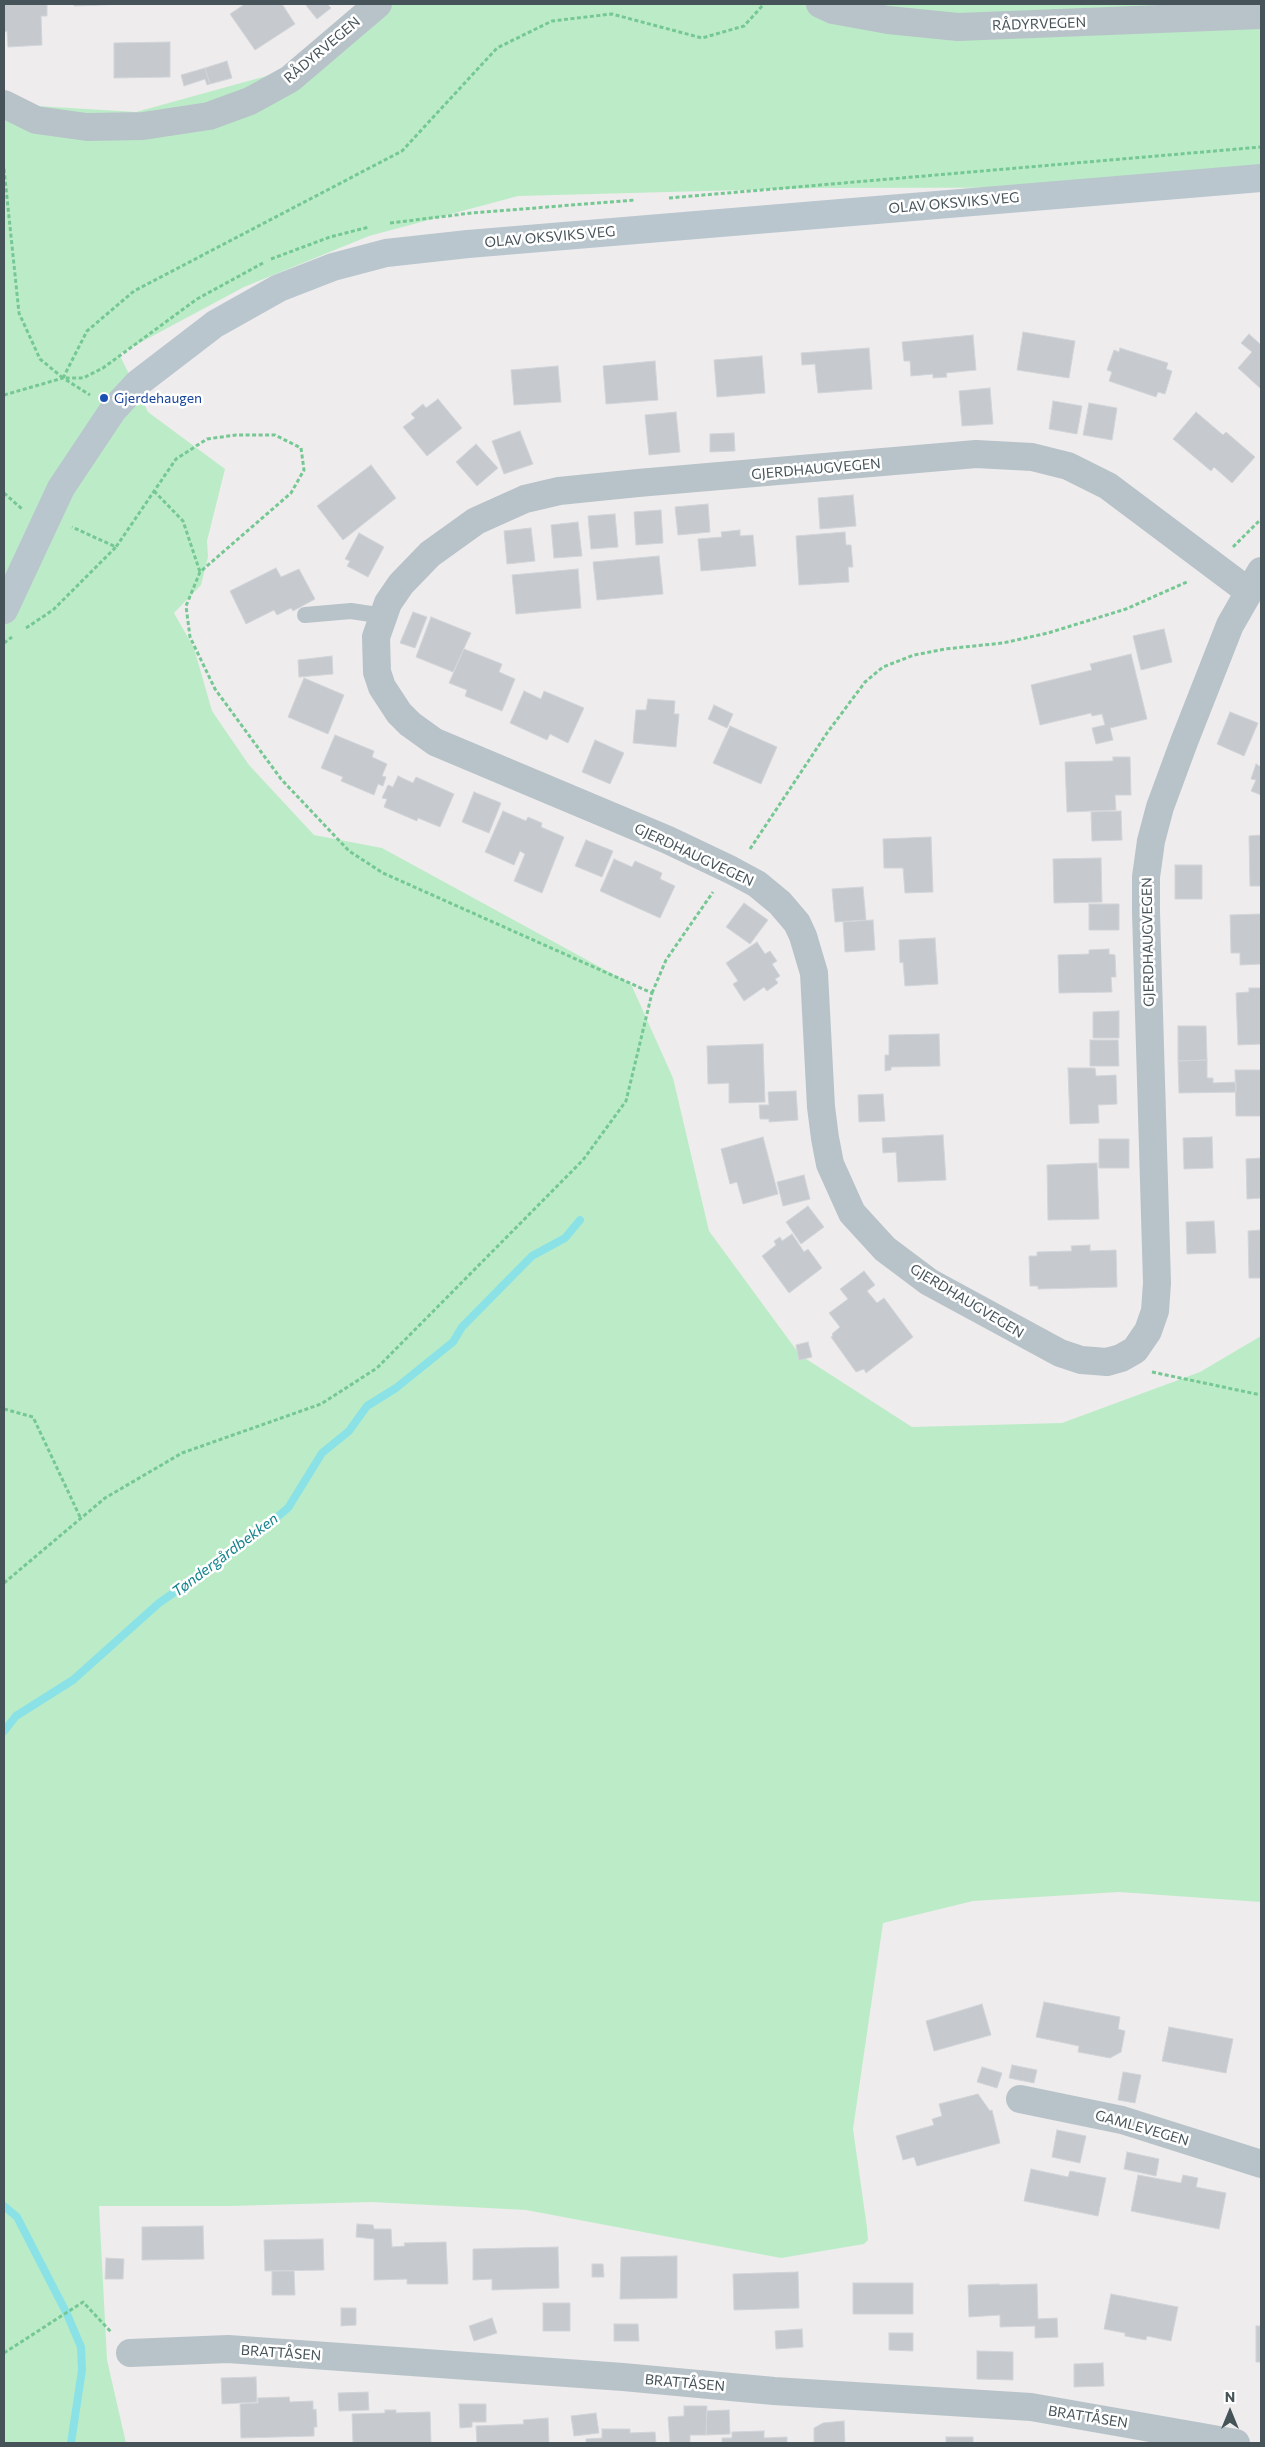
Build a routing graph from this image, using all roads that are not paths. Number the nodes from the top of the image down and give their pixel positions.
1 (378, 4) edge
2 (820, 4) edge
3 (1261, 15) edge
4 (4, 104) edge
5 (1261, 178) edge
6 (1255, 581) edge
7 (4, 610) edge
8 (306, 615) dead end
9 (384, 616) junction
10 (1020, 2099) dead end
11 (1261, 2164) edge
12 (130, 2353) road end
13 (1236, 2443) edge

1 - 4 street, RÅDYRVEGEN
2 - 3 street, RÅDYRVEGEN
5 - 7 street, OLAV OKSVIKS VEG
6 - 9 street, GJERDHAUGVEGEN
6 - 9 street, GJERDHAUGVEGEN
8 - 9 lane
10 - 11 street, GAMLEVEGEN
12 - 13 street, BRATTÅSEN

